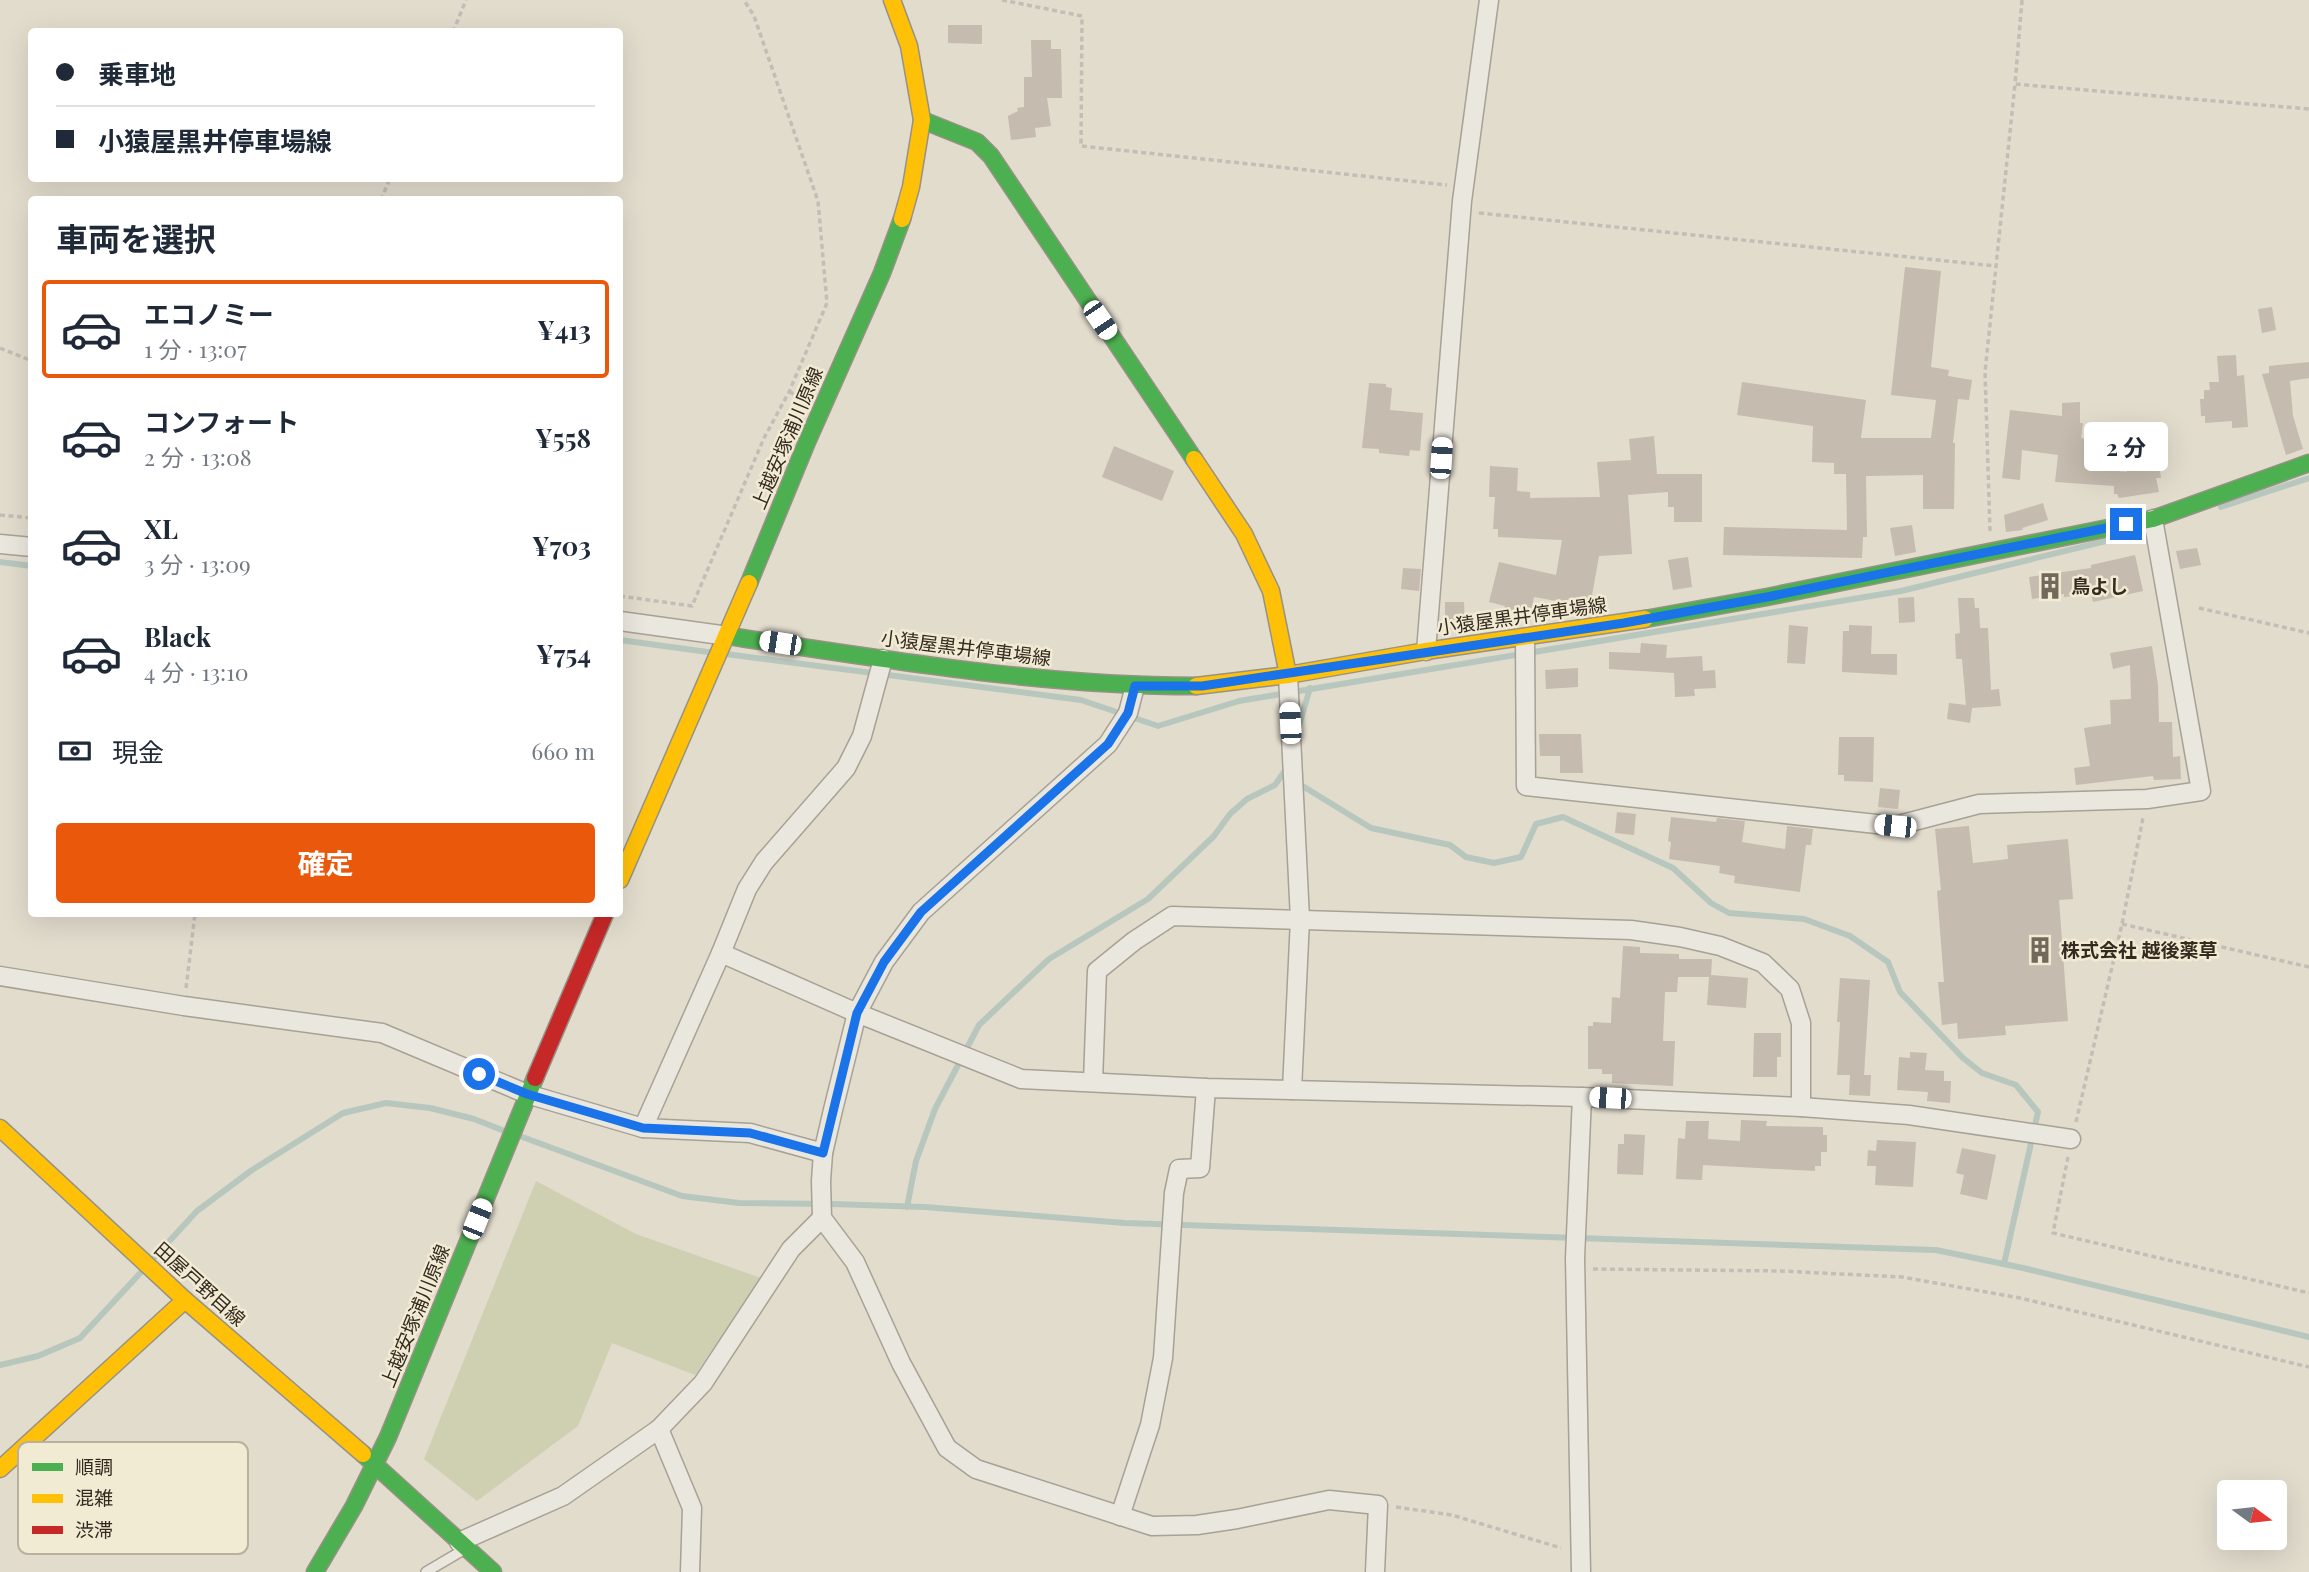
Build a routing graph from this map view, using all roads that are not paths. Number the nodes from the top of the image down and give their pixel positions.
1 (892, 0) edge
2 (1489, 0) edge
3 (922, 120) junction
4 (2309, 463) edge
5 (2153, 519) junction
6 (0, 544) edge
7 (28, 547) edge
8 (623, 621) edge
9 (728, 636) junction
10 (1525, 638) junction
11 (1426, 651) junction
12 (883, 659) junction
13 (1288, 675) junction
14 (1135, 686) junction
15 (623, 873) edge
16 (604, 917) edge
17 (1300, 919) junction
18 (721, 953) junction
19 (0, 976) edge
20 (857, 1013) junction
21 (1093, 1082) junction
22 (1206, 1088) junction
23 (1292, 1090) junction
24 (527, 1094) junction
25 (1582, 1097) junction
26 (1801, 1107) junction
27 (643, 1128) junction
28 (0, 1129) edge
29 (2071, 1139) road end
30 (823, 1153) junction
31 (822, 1218) junction
32 (185, 1300) junction
33 (659, 1429) junction
34 (30, 1442) edge
35 (18, 1453) edge
36 (376, 1466) junction
37 (0, 1469) edge
38 (1121, 1516) junction
39 (463, 1545) junction
40 (315, 1572) edge
41 (426, 1572) edge
42 (493, 1572) edge
43 (690, 1572) edge
44 (1375, 1572) edge
45 (1581, 1572) edge

1 - 3 main road, 上越安塚浦川原線
2 - 11 street
3 - 9 main road, 上越安塚浦川原線
3 - 13 main road
4 - 5 main road, 小猿屋黒井停車場線
5 - 10 main road, 小猿屋黒井停車場線
5 - 10 street
6 - 7 street
8 - 9 street
9 - 12 main road, 小猿屋黒井停車場線
9 - 15 main road, 上越安塚浦川原線
10 - 11 main road, 小猿屋黒井停車場線
11 - 13 main road, 小猿屋黒井停車場線
12 - 14 main road, 小猿屋黒井停車場線
12 - 18 street
13 - 14 main road, 小猿屋黒井停車場線
13 - 17 street
14 - 20 street
16 - 24 main road, 上越安塚浦川原線
17 - 21 street
17 - 23 street
17 - 26 street
18 - 20 street
18 - 27 street
19 - 24 street
20 - 21 street
20 - 30 street
21 - 22 street
22 - 23 street
22 - 38 street
23 - 25 street
24 - 27 street
24 - 36 main road, 上越安塚浦川原線
25 - 26 street
25 - 45 street
26 - 29 street
27 - 30 street
28 - 32 main road, 田屋戸野目線
30 - 31 street
31 - 33 street
31 - 38 street
32 - 34 main road
32 - 36 main road, 田屋戸野目線
33 - 39 street
33 - 43 street
35 - 37 main road
36 - 39 main road, 田屋戸野目線
36 - 40 main road, 上越安塚浦川原線
38 - 44 street
39 - 41 lane
39 - 42 main road, 田屋戸野目線

